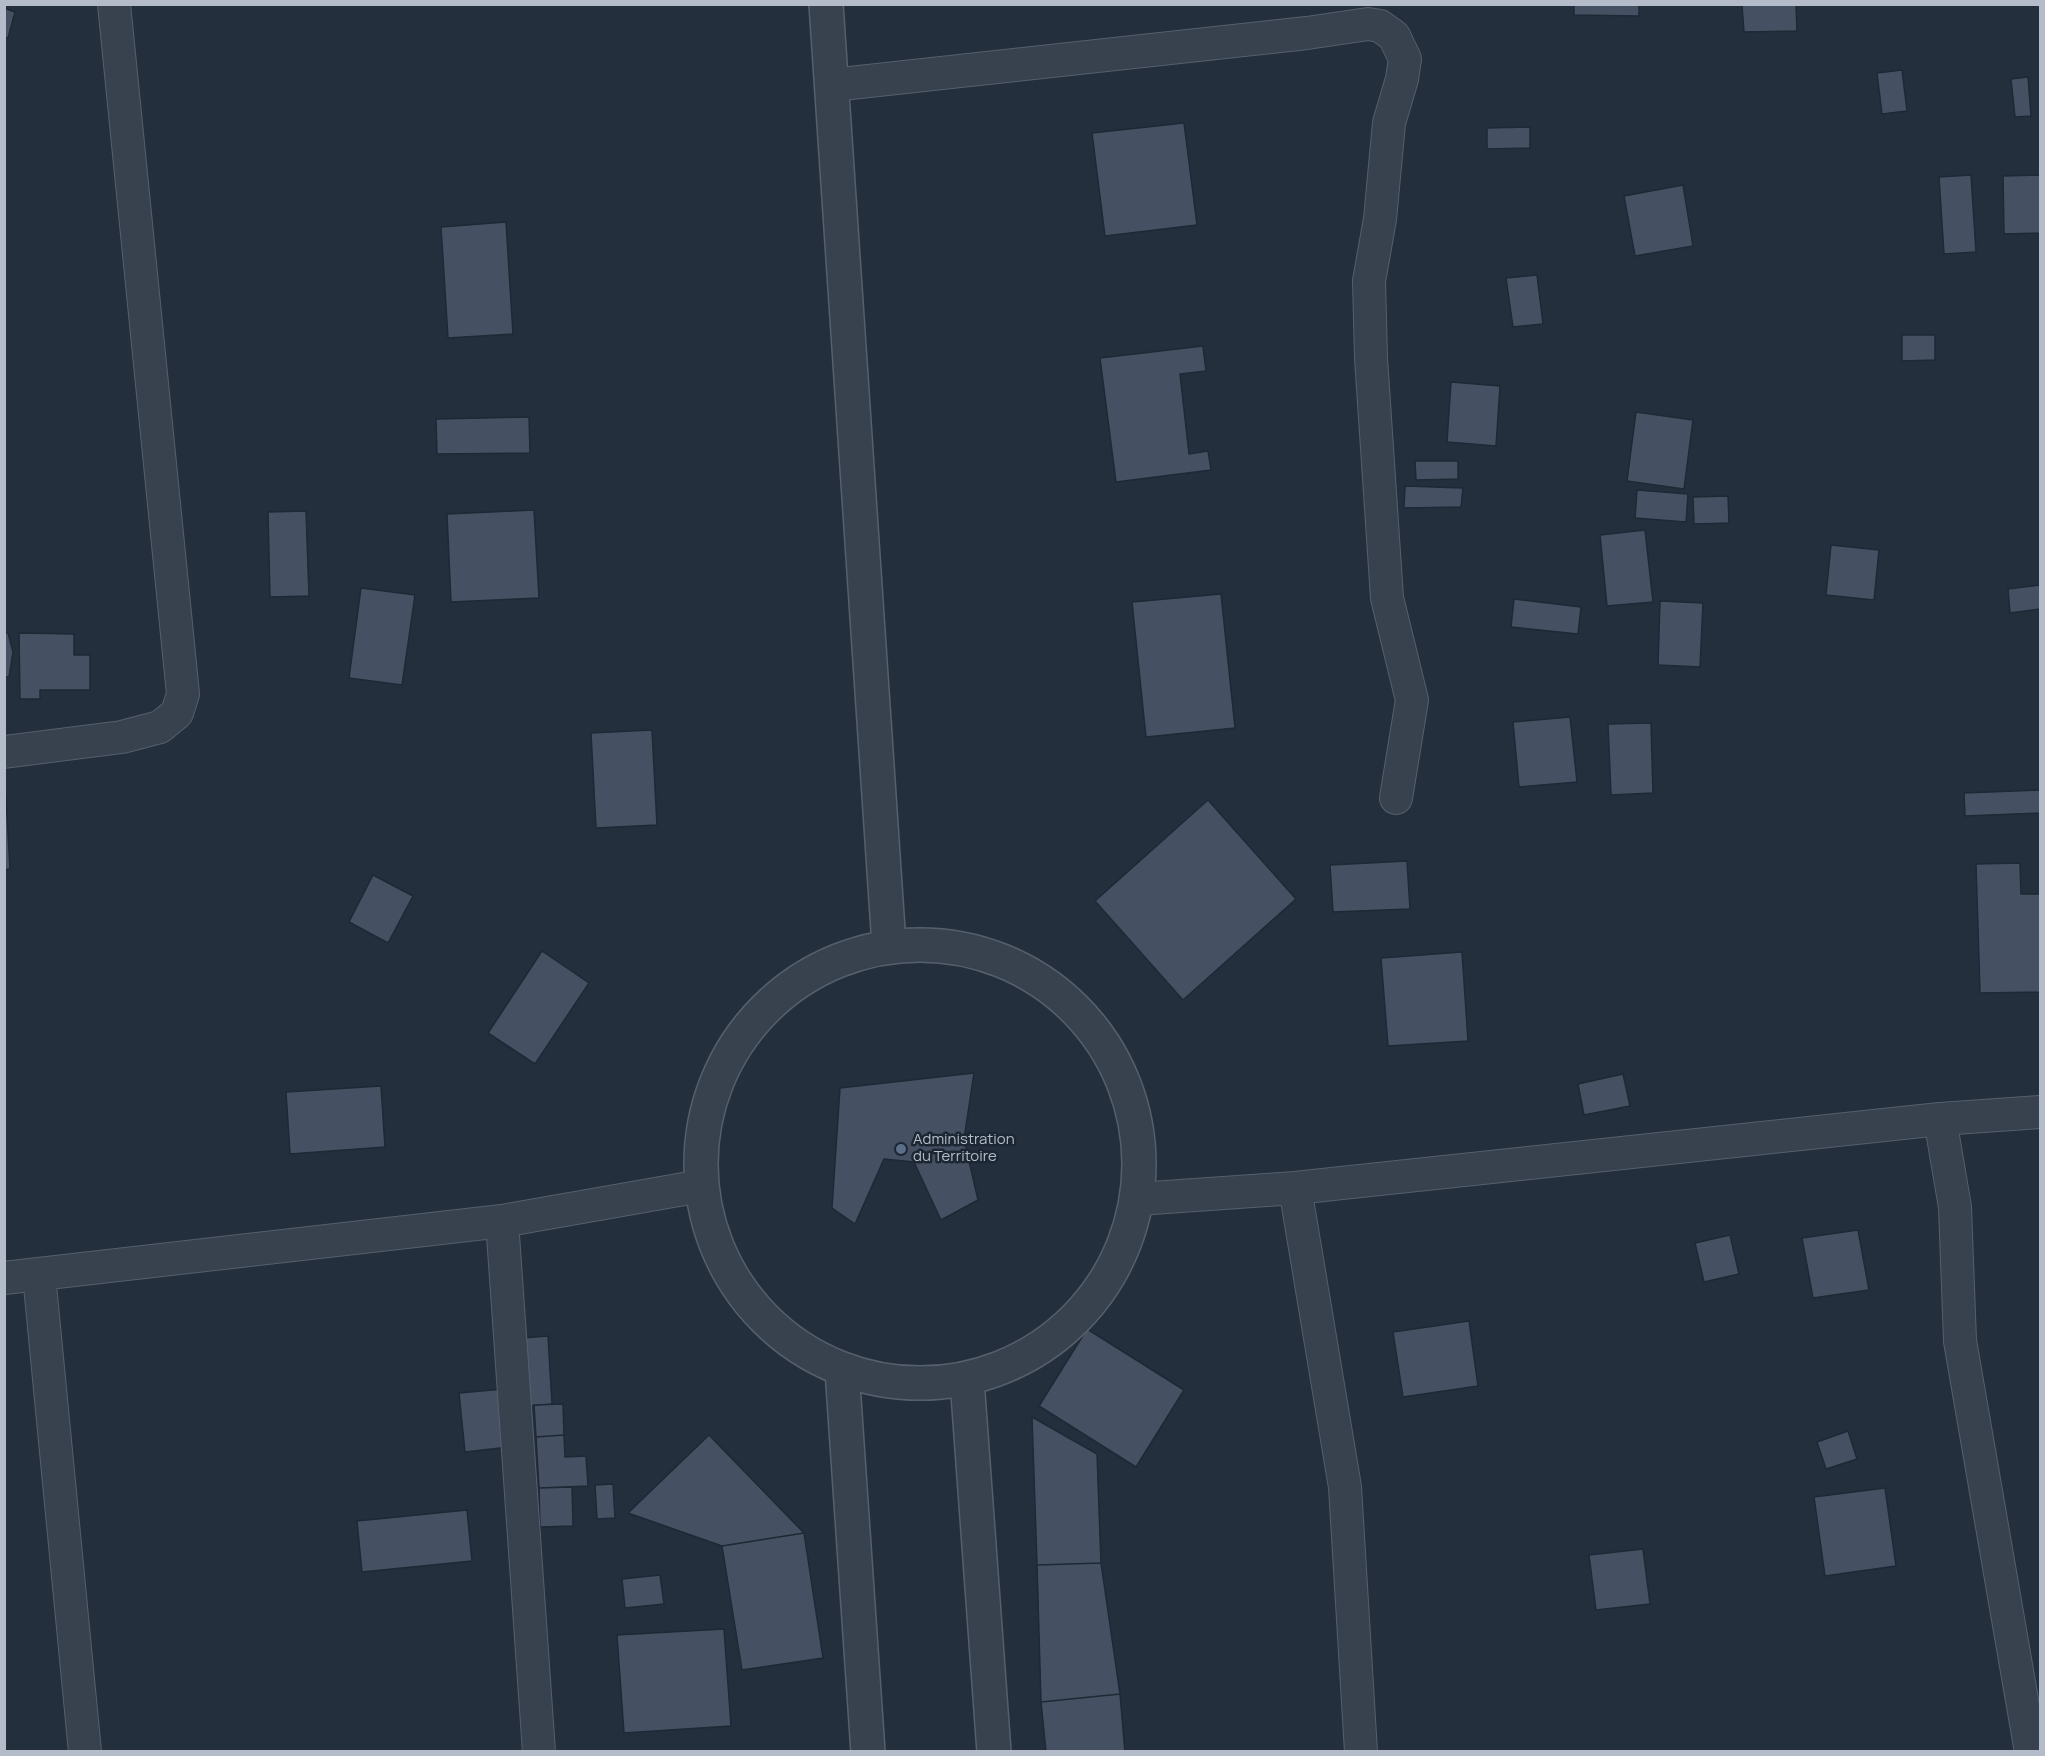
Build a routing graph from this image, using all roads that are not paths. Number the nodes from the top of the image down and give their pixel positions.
1 (114, 4) edge
2 (826, 4) edge
3 (832, 85) junction
4 (4, 752) edge
5 (1395, 798) dead end
6 (889, 945) junction
7 (2040, 1113) edge
8 (1940, 1119) junction
9 (702, 1186) junction
10 (1296, 1188) junction
11 (1138, 1199) junction
12 (502, 1221) junction
13 (39, 1275) junction
14 (4, 1278) edge
15 (842, 1370) junction
16 (967, 1380) junction
17 (85, 1752) edge
18 (539, 1752) edge
19 (868, 1752) edge
20 (994, 1752) edge
21 (1361, 1752) edge
22 (2031, 1752) edge

1 - 4 street
2 - 3 street
3 - 5 street
3 - 6 street
6 - 9 street
6 - 11 street
7 - 8 street
8 - 10 street
8 - 22 street
9 - 12 street
9 - 15 street
10 - 11 street
10 - 21 street
11 - 16 street
12 - 13 street
12 - 18 street
13 - 14 street
13 - 17 street
15 - 16 street
15 - 19 street
16 - 20 street

